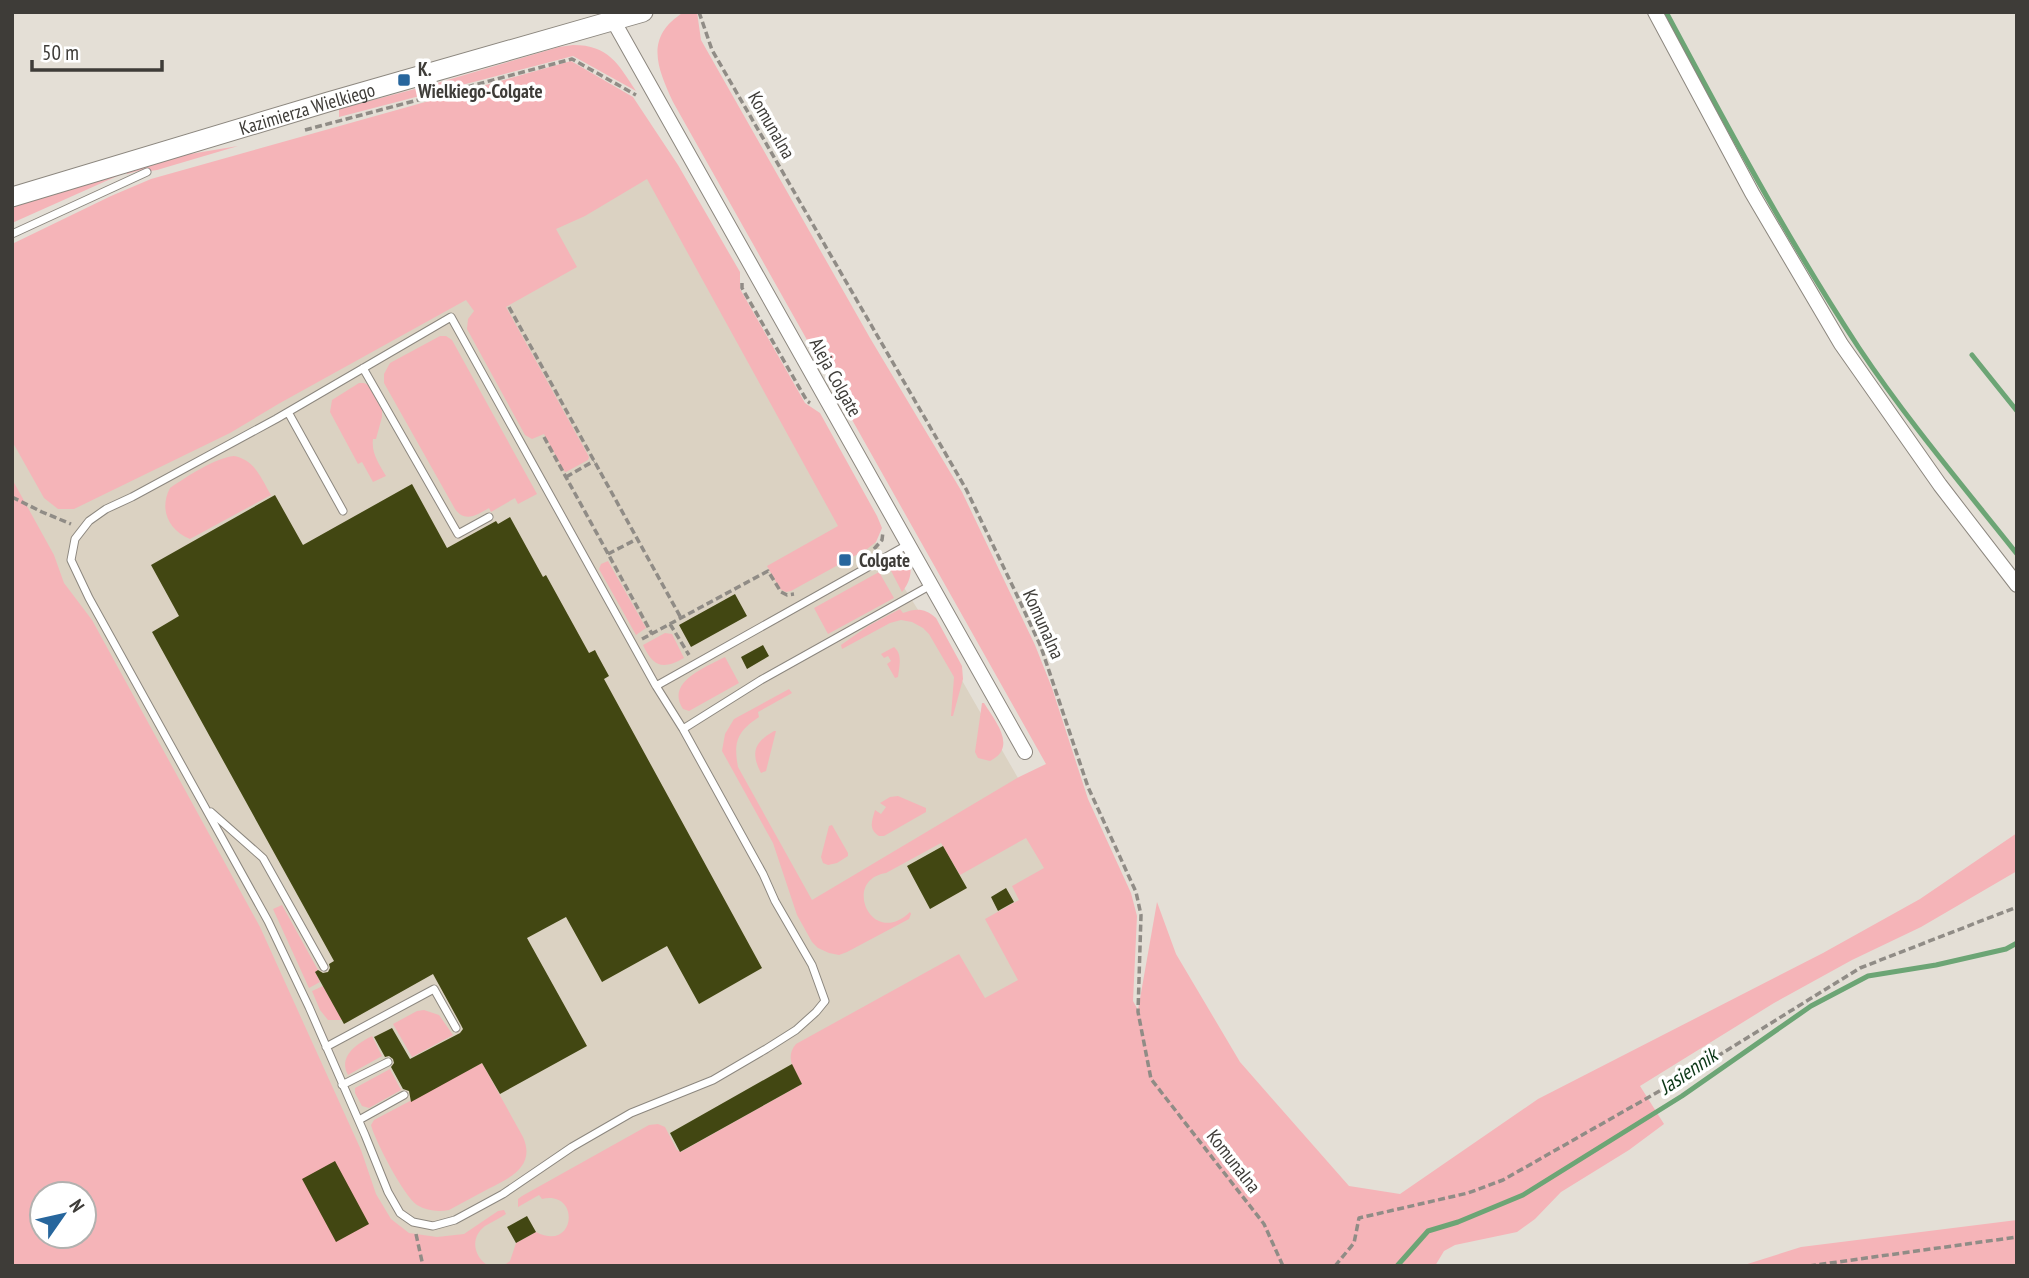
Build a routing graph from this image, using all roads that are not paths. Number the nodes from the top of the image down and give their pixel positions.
1 (643, 12) edge
2 (1655, 12) edge
3 (611, 17) edge
4 (147, 172) dead end
5 (12, 197) edge
6 (12, 234) edge
7 (363, 368) junction
8 (288, 412) junction
9 (344, 510) dead end
10 (489, 517) dead end
11 (909, 544) junction
12 (931, 584) junction
13 (2017, 585) edge
14 (656, 686) junction
15 (683, 729) junction
16 (1025, 752) dead end
17 (205, 807) junction
18 (324, 967) dead end
19 (456, 1028) dead end
20 (326, 1047) junction
21 (388, 1062) dead end
22 (342, 1085) junction
23 (404, 1095) dead end
24 (359, 1120) junction

1 - 3 street, Kazimierza Wielkiego
2 - 13 street
3 - 5 street, Kazimierza Wielkiego
3 - 11 street, Aleja Colgate
4 - 6 lane
7 - 8 lane
7 - 10 lane
7 - 14 lane
8 - 9 lane
8 - 17 lane
11 - 12 street, Aleja Colgate
11 - 14 lane
12 - 15 lane
12 - 16 street, Aleja Colgate
14 - 15 lane
15 - 24 lane
17 - 18 lane
17 - 20 lane
19 - 20 lane
20 - 22 lane
21 - 22 lane
22 - 24 lane
23 - 24 lane

